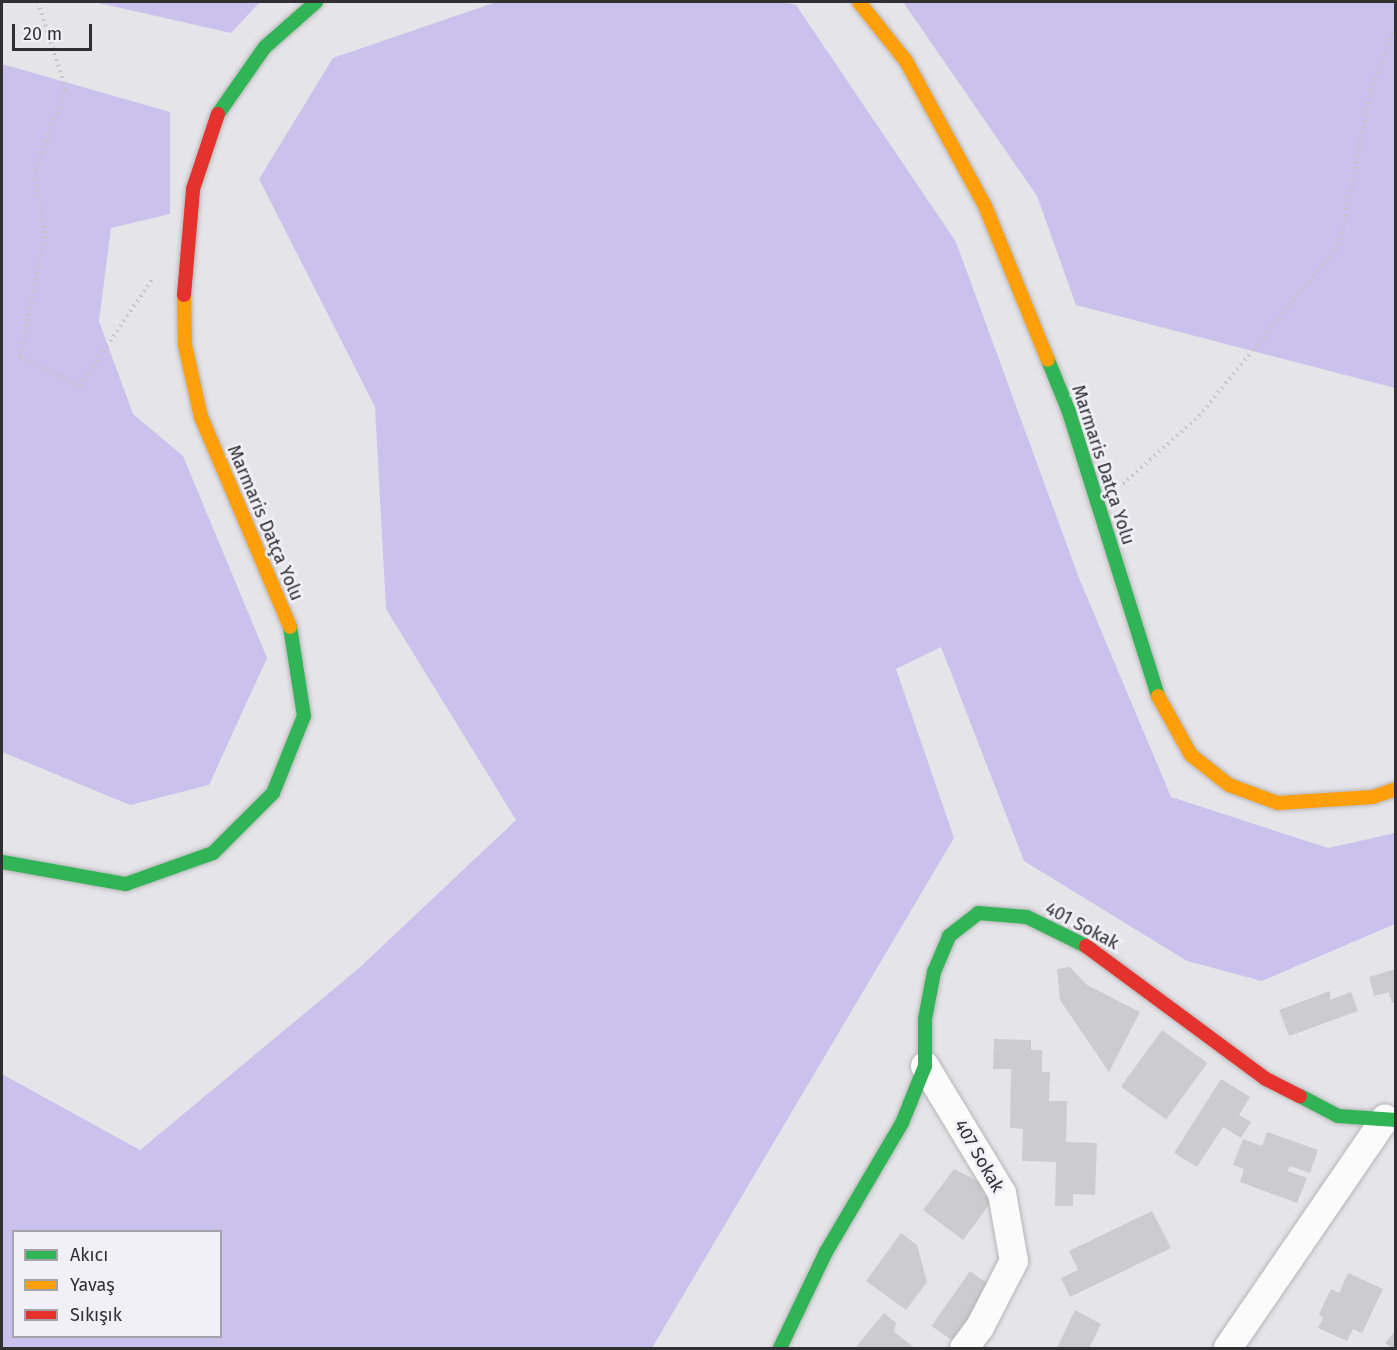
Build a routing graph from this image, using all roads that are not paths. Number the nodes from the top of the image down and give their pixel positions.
1 (316, 2) edge
2 (860, 2) edge
3 (1395, 789) edge
4 (2, 862) edge
5 (925, 1066) junction
6 (1390, 1120) edge
7 (780, 1348) edge
8 (964, 1348) edge
9 (1228, 1348) edge

1 - 4 main road, Marmaris Datça Yolu
2 - 3 main road, Marmaris Datça Yolu
5 - 6 main road, 401 Sokak
5 - 7 main road, 401 Sokak
5 - 8 street, 407 Sokak
6 - 9 street

